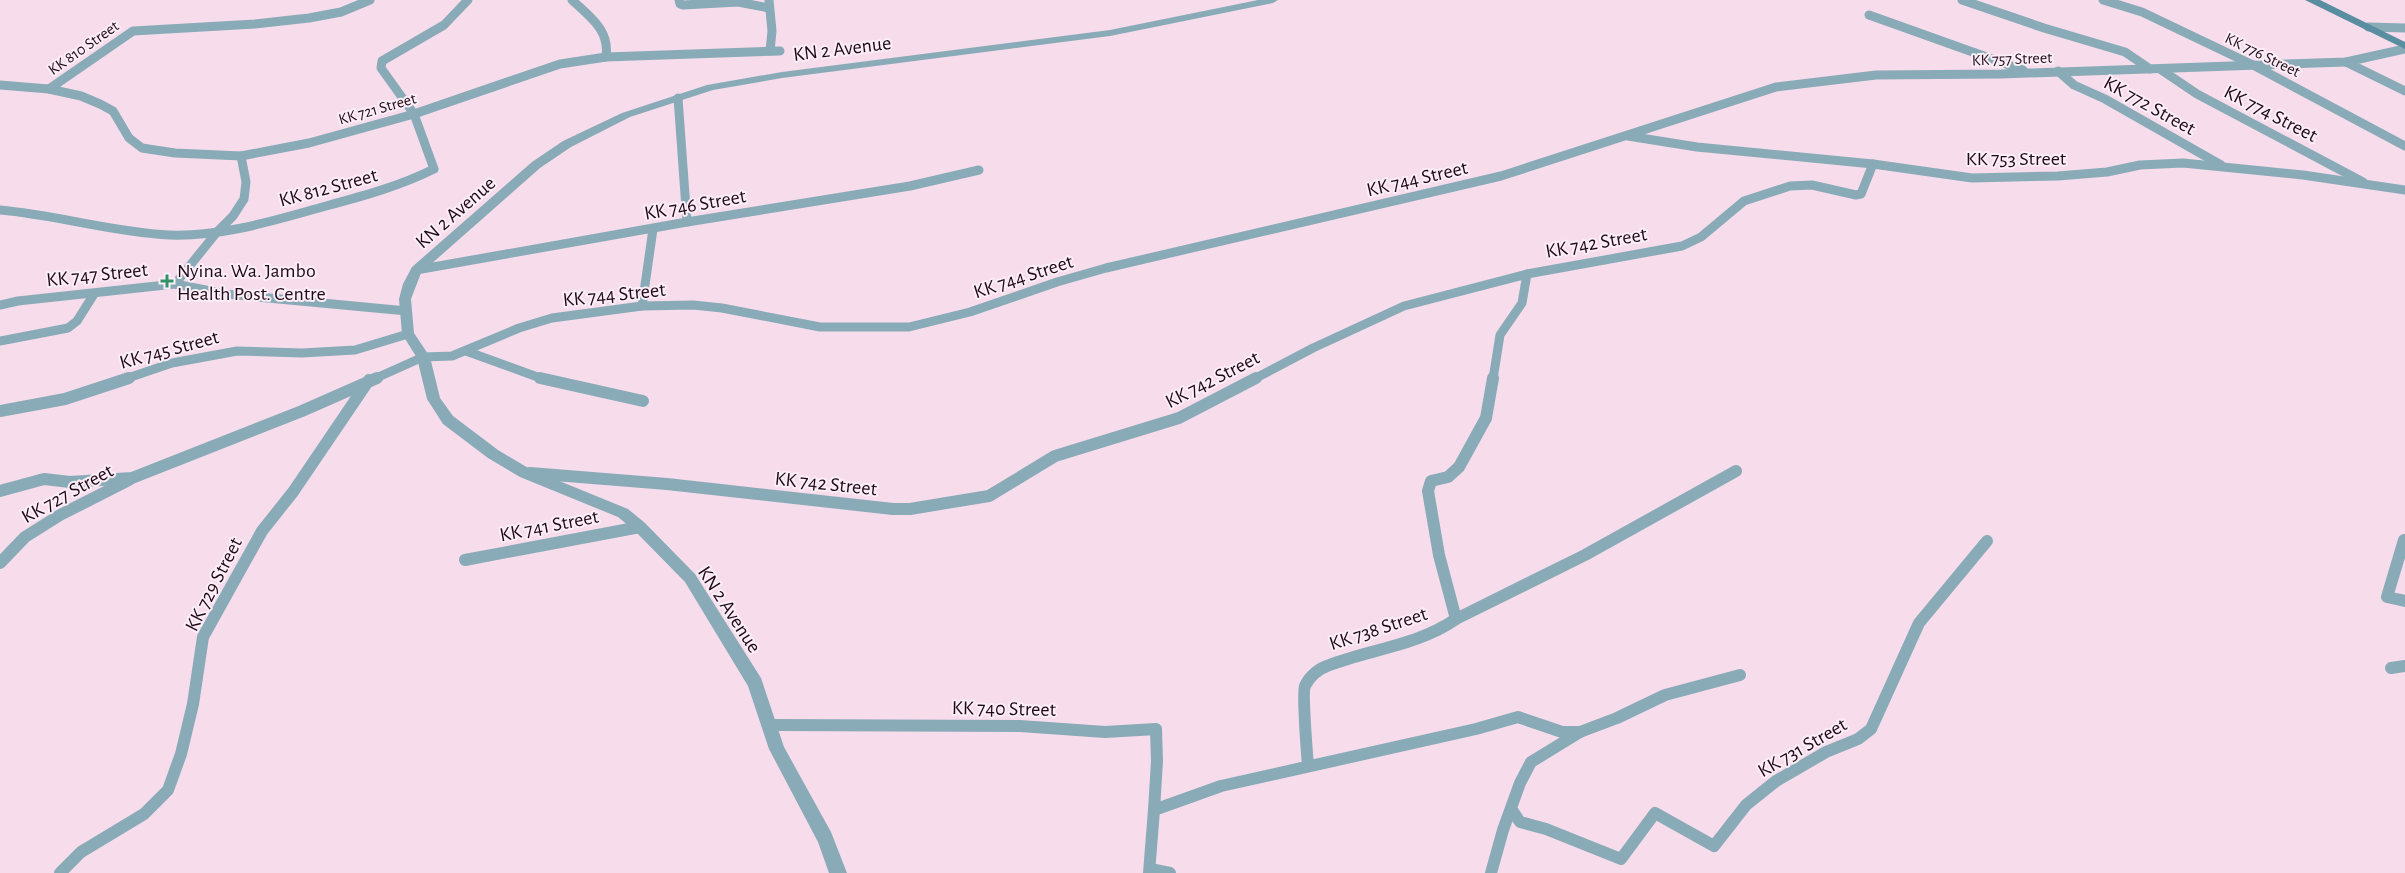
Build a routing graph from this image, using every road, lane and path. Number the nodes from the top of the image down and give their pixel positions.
1 (370, 0) edge
2 (468, 0) edge
3 (572, 0) edge
4 (679, 0) edge
5 (1273, 0) edge
6 (1962, 0) edge
7 (2103, 0) edge
8 (2311, 0) edge
9 (719, 1) edge
10 (769, 4) edge
11 (1869, 16) dead end
12 (2368, 27) junction
13 (2405, 28) edge
14 (2405, 47) edge
15 (770, 51) junction
16 (780, 51) dead end
17 (606, 57) junction
18 (2346, 62) junction
19 (2255, 66) junction
20 (2155, 69) junction
21 (2058, 72) junction
22 (2030, 73) junction
23 (0, 85) edge
24 (49, 89) junction
25 (2405, 91) edge
26 (678, 98) junction
27 (414, 114) junction
28 (1627, 135) junction
29 (2405, 146) edge
30 (241, 156) junction
31 (1873, 164) junction
32 (2227, 168) junction
33 (979, 170) dead end
34 (2369, 186) junction
35 (2405, 190) edge
36 (0, 210) edge
37 (687, 222) junction
38 (653, 229) junction
39 (217, 232) junction
40 (416, 270) junction
41 (1527, 274) junction
42 (175, 284) junction
43 (94, 294) junction
44 (0, 305) edge
45 (642, 306) junction
46 (407, 310) junction
47 (408, 334) junction
48 (0, 341) edge
49 (466, 351) junction
50 (423, 357) junction
51 (370, 379) junction
52 (643, 402) dead end
53 (0, 411) edge
54 (1736, 471) dead end
55 (525, 473) junction
56 (132, 478) junction
57 (0, 491) edge
58 (640, 527) junction
59 (2404, 540) edge
60 (1987, 541) dead end
61 (465, 560) dead end
62 (0, 563) edge
63 (2405, 601) edge
64 (1456, 619) junction
65 (2405, 666) edge
66 (2390, 668) dead end
67 (1740, 675) dead end
68 (771, 725) junction
69 (1580, 732) junction
70 (1308, 766) junction
71 (1154, 810) junction
72 (1512, 810) junction
73 (1150, 871) edge
74 (60, 873) edge
75 (838, 873) edge
76 (1170, 873) edge
77 (1491, 873) edge

1 - 24 street, KK 810 Street
2 - 27 street, KK 812 Street
3 - 17 street
4 - 9 street
5 - 26 street, KN 2 Avenue
6 - 20 street, KK 774 Street
7 - 19 street, KK 776 Street
8 - 12 main road
9 - 10 street
10 - 15 street
11 - 22 street
12 - 13 street
12 - 14 main road
14 - 18 street, KK 757 Street
15 - 16 street, KK 721 Street
15 - 17 street, KK 721 Street
17 - 27 street, KK 721 Street
18 - 19 street, KK 757 Street
18 - 25 street
19 - 20 street, KK 757 Street
19 - 29 street, KK 776 Street
20 - 21 street, KK 757 Street
20 - 34 street, KK 774 Street
21 - 22 street, KK 757 Street
21 - 32 street, KK 772 Street
22 - 28 street, KK 757 Street
23 - 24 street, KK 721 Street
24 - 30 street, KK 721 Street
26 - 37 street
26 - 40 street, KN 2 Avenue
27 - 30 street, KK 721 Street
27 - 39 street, KK 812 Street
28 - 31 street, KK 753 Street
28 - 45 street, KK 744 Street
30 - 39 street
31 - 32 street, KK 753 Street
31 - 41 street, KK 742 Street
32 - 34 street, KK 753 Street
33 - 37 street, KK 746 Street
34 - 35 street, KK 753 Street
36 - 39 street, KK 812 Street
37 - 38 street, KK 746 Street
38 - 40 street, KK 746 Street
38 - 45 street
39 - 42 street
40 - 46 street, KN 2 Avenue
41 - 55 street, KK 742 Street
41 - 64 street
42 - 43 street, KK 747 Street
42 - 46 street, KK 747 Street
43 - 44 street, KK 747 Street
43 - 48 street
45 - 49 street, KK 744 Street
46 - 47 street, KN 2 Avenue
47 - 50 street, KN 2 Avenue
47 - 53 street, KK 745 Street
49 - 50 street, KK 744 Street
49 - 52 street
50 - 51 street
50 - 55 street, KN 2 Avenue
51 - 56 street
51 - 74 street, KK 729 Street
54 - 64 street, KK 738 Street
55 - 58 street, KN 2 Avenue
56 - 57 street
56 - 62 street, KK 727 Street
58 - 61 street, KK 741 Street
58 - 68 street, KN 2 Avenue
59 - 63 street
60 - 72 street, KK 731 Street
64 - 70 street, KK 738 Street
65 - 66 street
67 - 69 street
68 - 71 street, KK 740 Street
68 - 75 street, KN 2 Avenue
69 - 70 street
69 - 72 street
70 - 71 street
71 - 73 street
72 - 77 street
73 - 76 street

